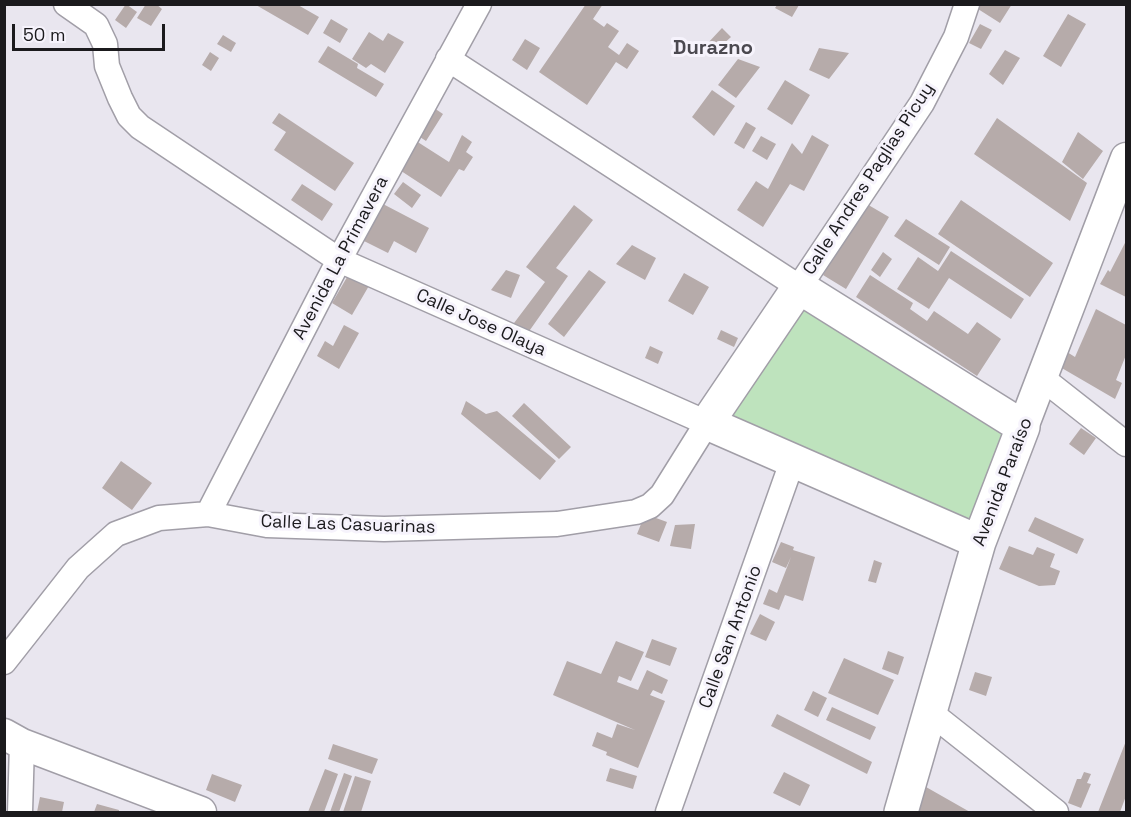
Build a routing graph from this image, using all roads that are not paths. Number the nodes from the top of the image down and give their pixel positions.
1 (66, 4) edge
2 (479, 4) edge
3 (967, 4) edge
4 (448, 59) junction
5 (1126, 158) edge
6 (339, 260) junction
7 (799, 287) junction
8 (1042, 378) junction
9 (707, 423) junction
10 (1023, 427) junction
11 (1126, 444) edge
12 (792, 462) junction
13 (208, 514) junction
14 (979, 542) junction
15 (4, 662) edge
16 (931, 713) junction
17 (13, 739) edge
18 (20, 813) edge
19 (201, 813) edge
20 (668, 813) edge
21 (901, 813) edge
22 (1056, 813) edge

1 - 6 street, Calle Jose Olaya
2 - 4 street, Avenida La Primavera
3 - 7 street, Calle Andres Paglias Picuy
4 - 6 street, Avenida La Primavera
4 - 7 street
5 - 8 street, Avenida Paraíso
6 - 9 street, Calle Jose Olaya
6 - 13 street, Avenida La Primavera
7 - 9 main road
7 - 10 main road
8 - 10 street, Avenida Paraíso
8 - 11 street
9 - 12 main road, Calle Jose Olaya
9 - 13 street, Calle Las Casuarinas
10 - 14 main road, Avenida Paraíso
12 - 14 main road, Calle Jose Olaya
12 - 20 street, Calle San Antonio
13 - 15 street, Calle Las Casuarinas
14 - 16 main road, Avenida Paraíso
16 - 21 main road, Avenida Paraíso
16 - 22 street
17 - 18 street
17 - 19 street

